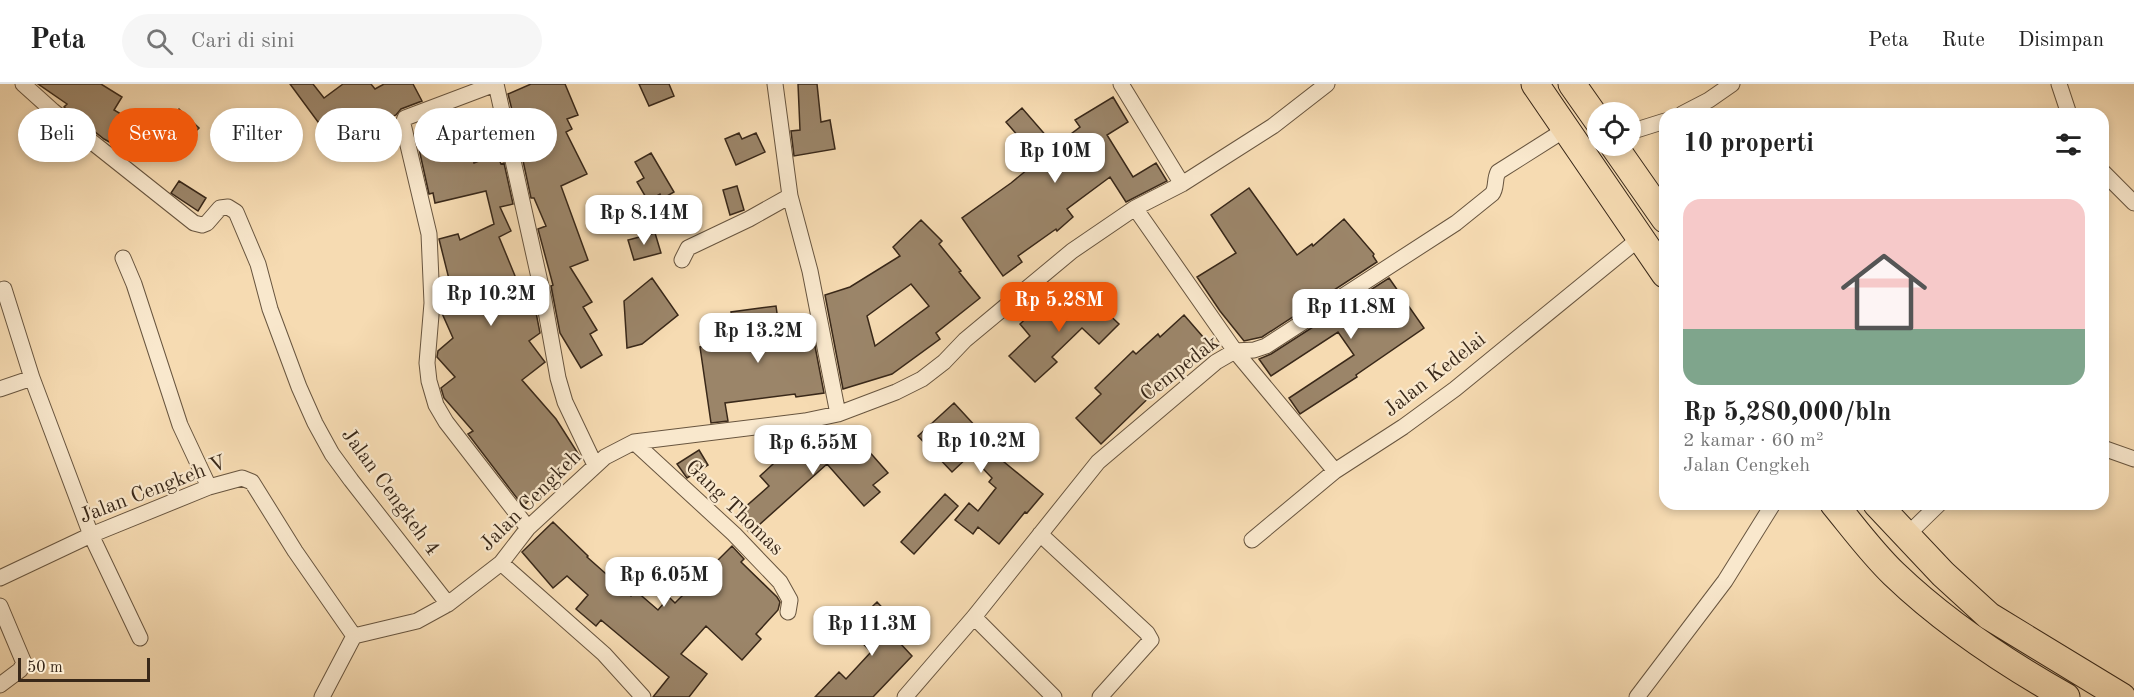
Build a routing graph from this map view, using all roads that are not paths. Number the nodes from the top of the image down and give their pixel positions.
1 (23, 84) edge
2 (495, 84) edge
3 (775, 84) edge
4 (1121, 84) edge
5 (1328, 84) edge
6 (1535, 84) edge
7 (1572, 84) edge
8 (1732, 84) edge
9 (2060, 84) edge
10 (1309, 89) edge
11 (1587, 105) edge
12 (1694, 108) edge
13 (2067, 108) edge
14 (1659, 123) edge
15 (1566, 129) junction
16 (1641, 129) edge
17 (1621, 156) edge
18 (2109, 178) edge
19 (1182, 184) junction
20 (790, 196) junction
21 (2134, 203) edge
22 (1136, 208) junction
23 (1659, 210) edge
24 (1640, 238) junction
25 (123, 258) dead end
26 (682, 260) dead end
27 (1659, 265) edge
28 (4, 289) dead end
29 (1235, 351) junction
30 (32, 378) junction
31 (0, 389) edge
32 (838, 414) junction
33 (634, 442) junction
34 (2109, 450) edge
35 (2134, 459) edge
36 (596, 465) junction
37 (1335, 471) junction
38 (209, 487) junction
39 (1769, 510) edge
40 (1839, 510) edge
41 (1881, 510) edge
42 (1933, 510) edge
43 (528, 528) junction
44 (1040, 534) junction
45 (91, 535) junction
46 (1905, 537) junction
47 (1252, 540) dead end
48 (501, 563) junction
49 (0, 578) edge
50 (448, 604) junction
51 (0, 606) edge
52 (788, 612) dead end
53 (974, 617) junction
54 (354, 636) junction
55 (140, 638) dead end
56 (0, 685) edge
57 (2056, 695) edge
58 (322, 697) edge
59 (643, 697) edge
60 (904, 697) edge
61 (1054, 697) edge
62 (1100, 697) edge
63 (1637, 697) edge
64 (2122, 697) edge

1 - 50 street, Jalan Cengkeh 4
2 - 36 street
2 - 43 street
3 - 20 street
4 - 19 street
5 - 10 street, Jalan Cengkeh
6 - 15 highway
7 - 11 highway
8 - 12 street
9 - 13 street
10 - 19 street, Jalan Cengkeh
14 - 16 street
15 - 24 highway
15 - 29 street, Cempedak
17 - 23 highway
18 - 21 street
19 - 22 street, Jalan Cengkeh
20 - 26 street
20 - 32 street
22 - 29 street
22 - 32 street, Jalan Cengkeh
24 - 27 highway
24 - 37 street, Jalan Kedelai
25 - 38 street
28 - 30 street
29 - 37 street
29 - 44 street, Cempedak
30 - 31 street
30 - 45 street
32 - 33 street, Jalan Cengkeh
33 - 36 street, Jalan Cengkeh
33 - 52 street, Gang Thomas
34 - 35 street
36 - 43 street, Jalan Cengkeh
37 - 47 street, Jalan Kedelai
38 - 45 street, Jalan Cengkeh V
38 - 54 street, Jalan Cengkeh V
39 - 63 street
40 - 57 highway
41 - 46 highway
42 - 46 street
43 - 48 street, Jalan Cengkeh
44 - 53 street, Cempedak
44 - 62 street
45 - 49 street, Jalan Cengkeh V
45 - 55 street
46 - 64 highway
48 - 50 street, Jalan Cengkeh
48 - 59 street
50 - 54 street, Jalan Cengkeh
51 - 56 street
53 - 60 street, Cempedak
53 - 61 street
54 - 58 street

